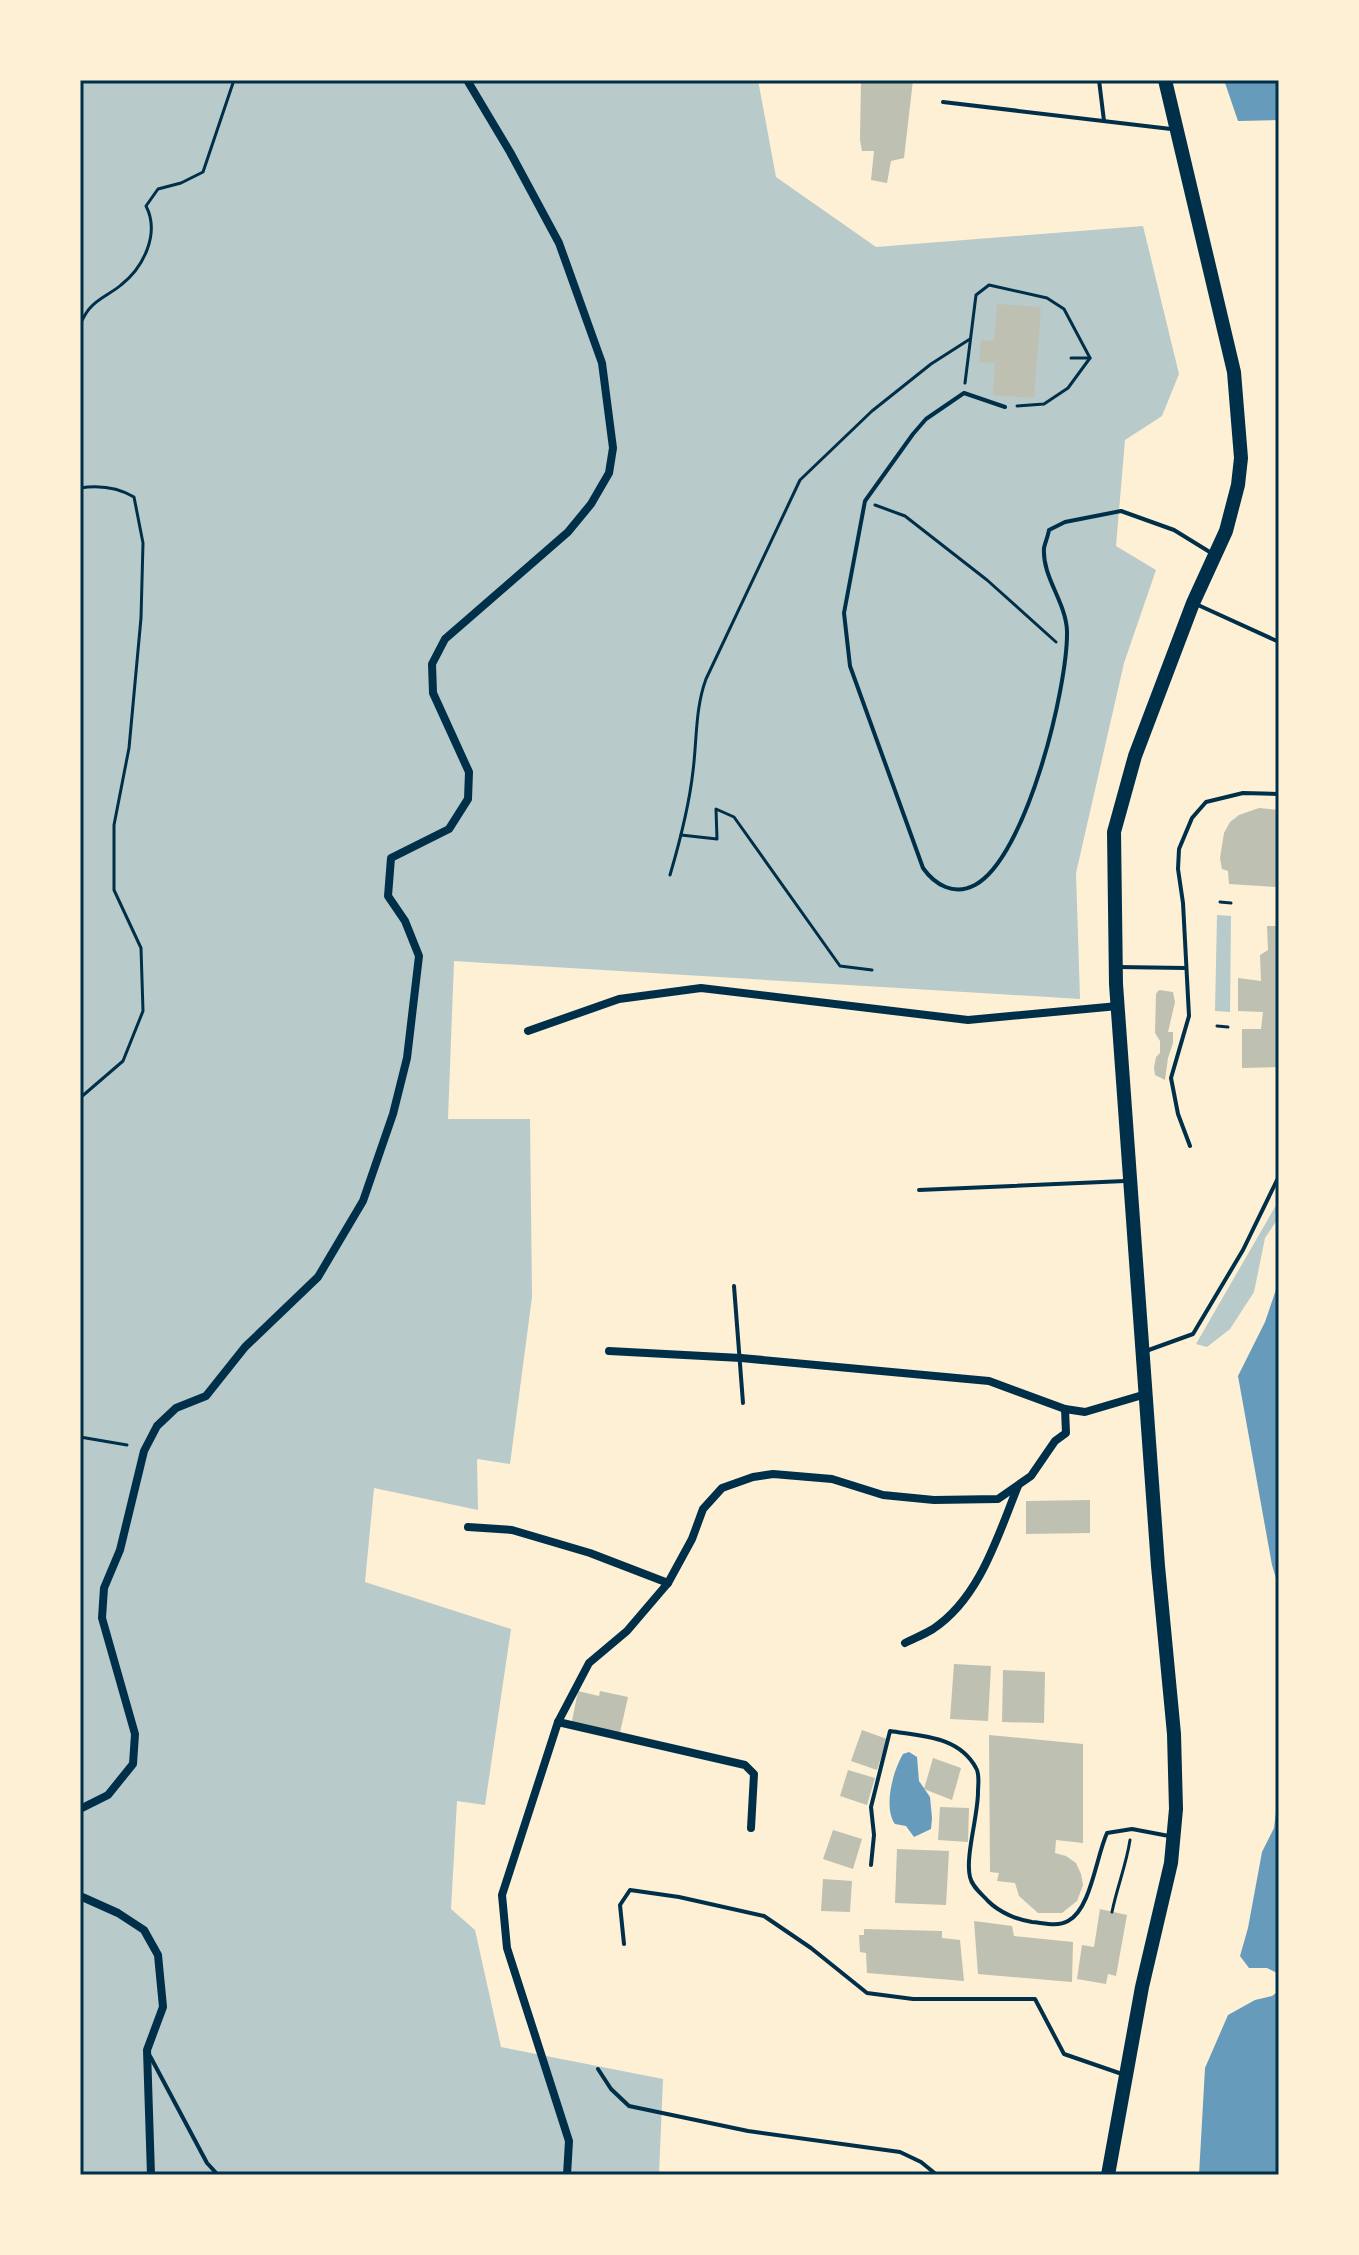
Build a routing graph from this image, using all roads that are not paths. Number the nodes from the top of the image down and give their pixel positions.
1 (467, 80) edge
2 (1099, 80) edge
3 (1165, 80) edge
4 (943, 102) dead end
5 (1104, 121) junction
6 (1178, 130) junction
7 (1005, 407) road end
8 (1215, 556) junction
9 (1193, 603) junction
10 (1279, 642) edge
11 (1279, 794) edge
12 (1115, 967) junction
13 (1185, 968) junction
14 (1118, 1006) junction
15 (528, 1031) dead end
16 (1190, 1146) dead end
17 (1279, 1176) edge
18 (1131, 1181) junction
19 (919, 1190) dead end
20 (734, 1286) dead end
21 (609, 1351) dead end
22 (1144, 1352) junction
23 (741, 1358) junction
24 (1147, 1394) junction
25 (743, 1403) dead end
26 (1065, 1409) junction
27 (1018, 1485) junction
28 (468, 1527) dead end
29 (668, 1583) junction
30 (905, 1643) dead end
31 (558, 1722) junction
32 (80, 1809) edge
33 (751, 1828) dead end
34 (1175, 1837) junction
35 (871, 1865) dead end
36 (80, 1896) edge
37 (624, 1944) dead end
38 (147, 2050) junction
39 (598, 2069) dead end
40 (1127, 2076) junction
41 (151, 2175) edge
42 (218, 2175) edge
43 (567, 2175) edge
44 (937, 2175) edge
45 (1108, 2175) edge

1 - 32 street
2 - 5 lane
3 - 6 main road
4 - 5 lane
5 - 6 lane
6 - 8 main road
7 - 8 lane
8 - 9 main road
9 - 10 lane
9 - 12 main road
11 - 13 lane
12 - 13 lane
12 - 14 main road
13 - 16 lane
14 - 15 street
14 - 18 main road
17 - 22 lane
18 - 19 lane
18 - 22 main road
20 - 23 lane
21 - 23 street
22 - 24 main road
23 - 25 lane
23 - 26 street
24 - 26 street
24 - 34 main road
26 - 27 street
27 - 29 street
27 - 30 street
28 - 29 street
29 - 31 street
31 - 33 street
31 - 43 street
34 - 35 lane
34 - 40 main road
36 - 38 street
37 - 40 lane
38 - 41 street
38 - 42 lane
39 - 44 lane
40 - 45 main road

